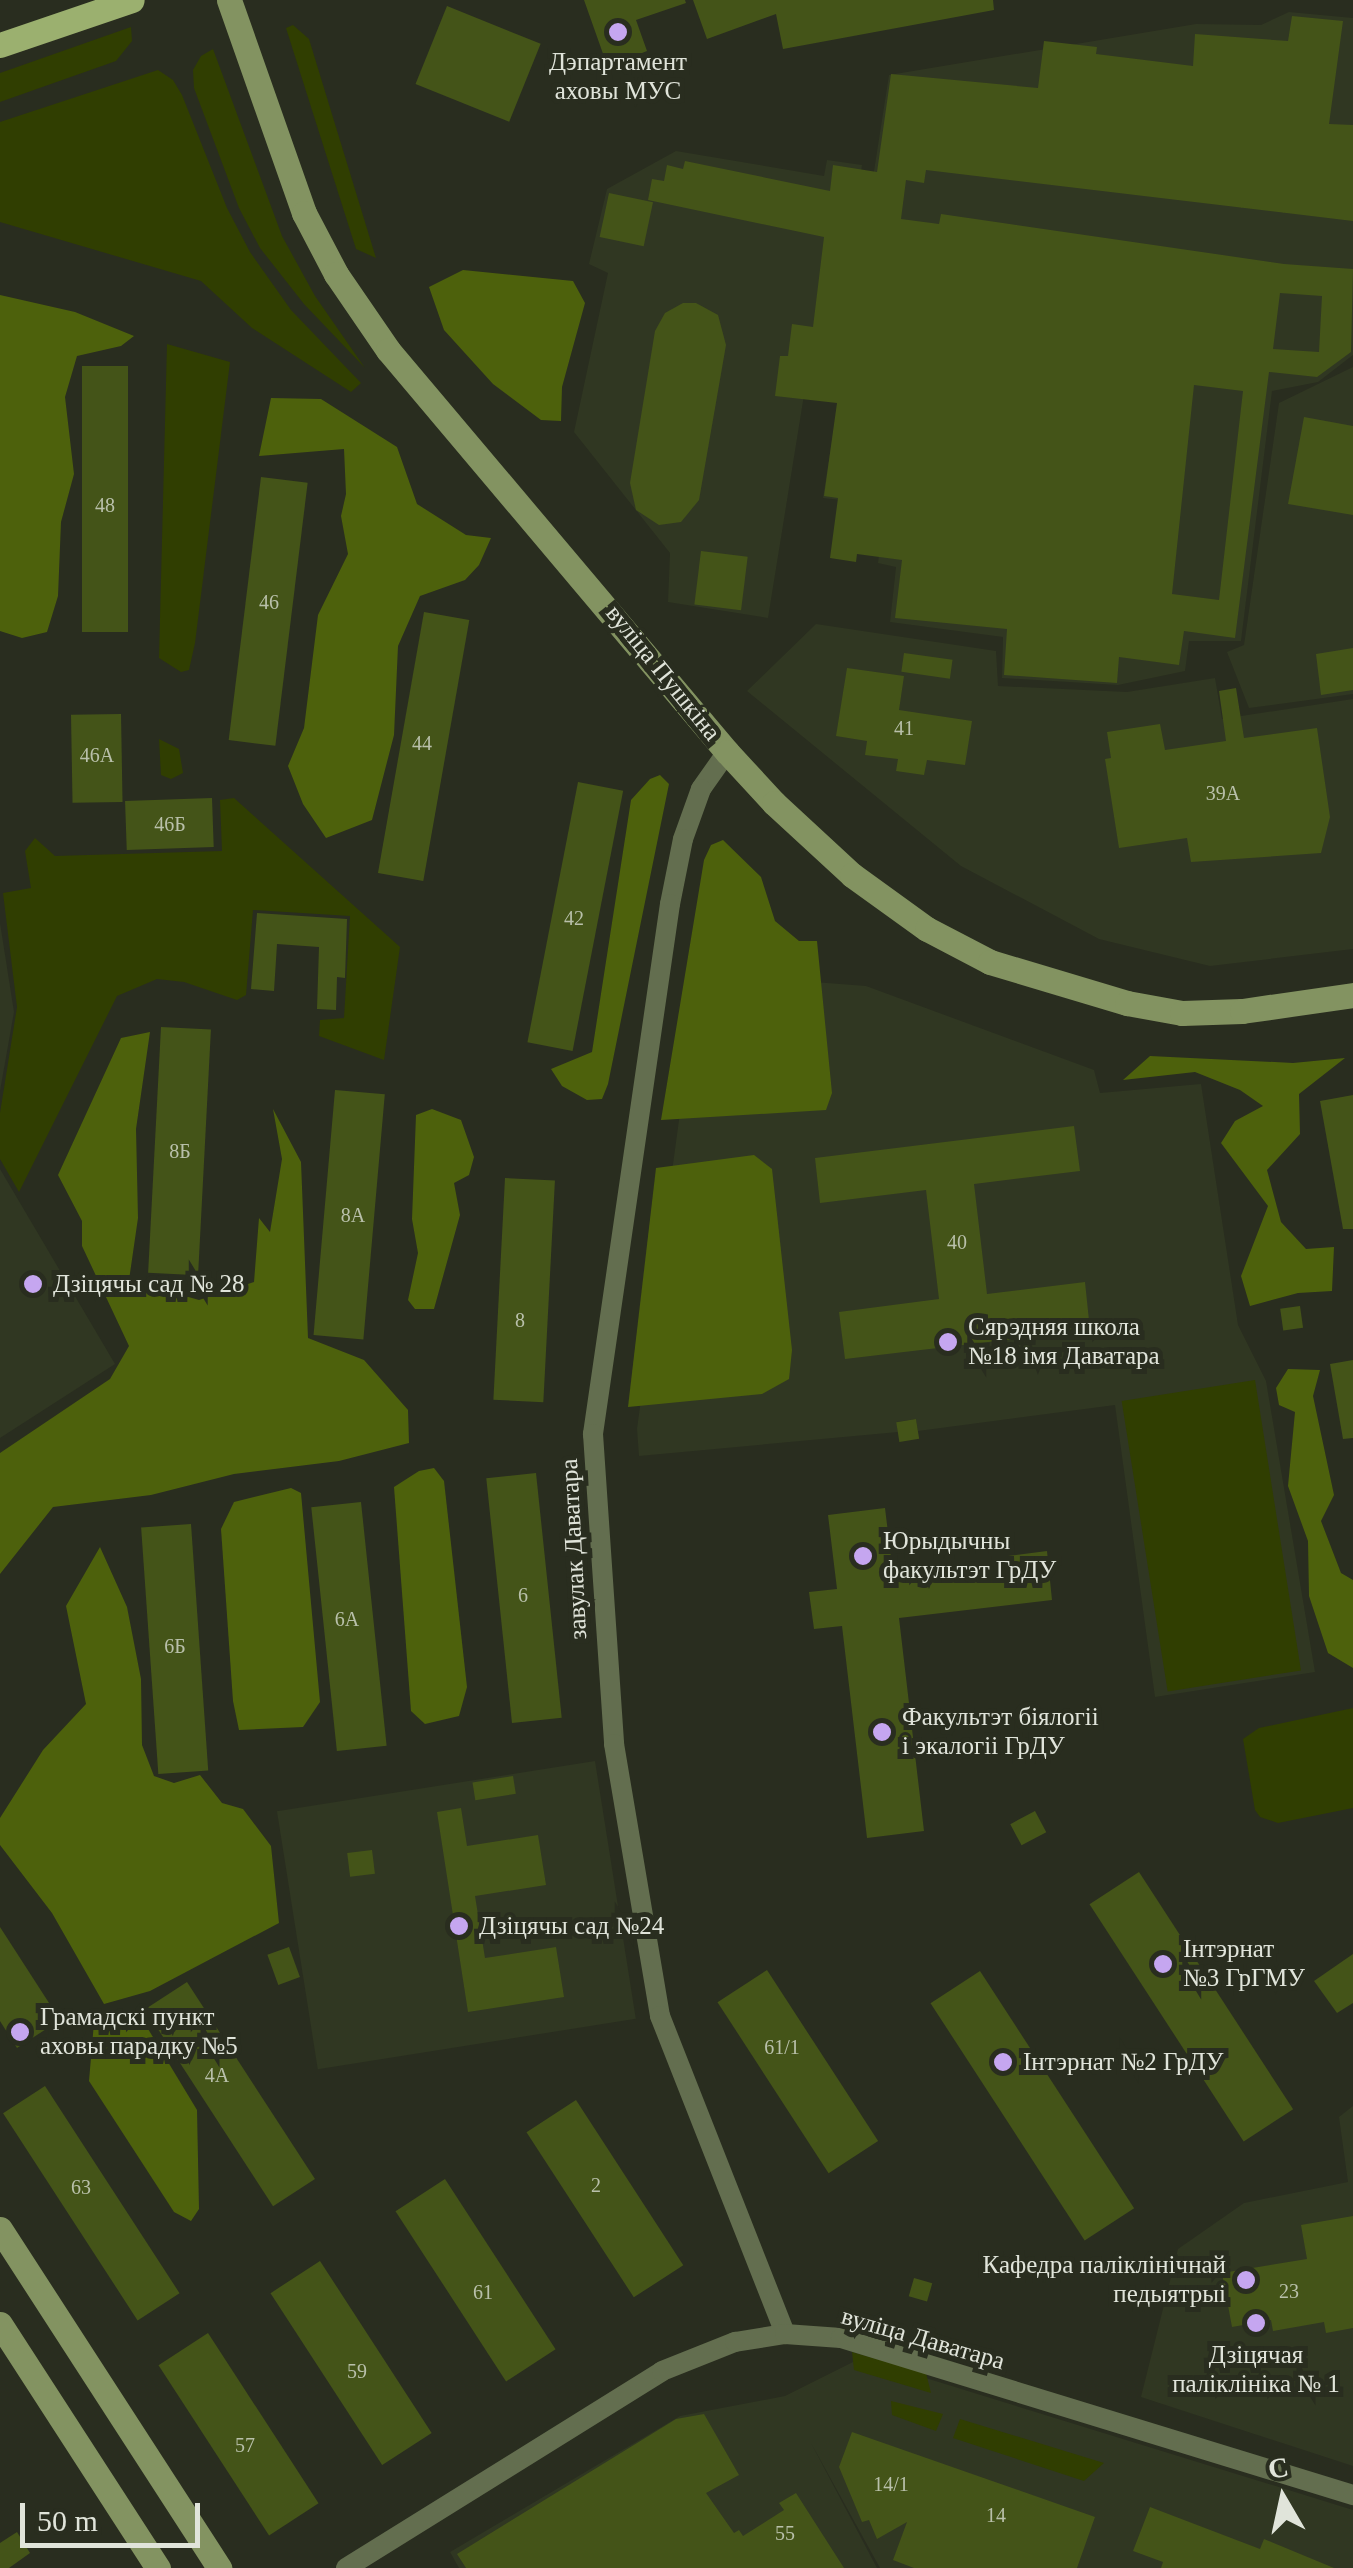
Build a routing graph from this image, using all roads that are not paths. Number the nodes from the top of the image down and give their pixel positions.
1 (132, 0) edge
2 (229, 0) edge
3 (0, 45) edge
4 (727, 752) junction
5 (1353, 996) edge
6 (0, 2229) edge
7 (0, 2324) edge
8 (785, 2334) junction
9 (1353, 2495) edge
10 (158, 2568) edge
11 (218, 2568) edge
12 (346, 2568) edge

1 - 3 main road
2 - 4 street, вуліца Пушкіна
4 - 5 street, вуліца Пушкіна
4 - 8 street, завулак Даватара
6 - 11 street
7 - 10 street
8 - 9 street, вуліца Даватара
8 - 12 street, вуліца Даватара

